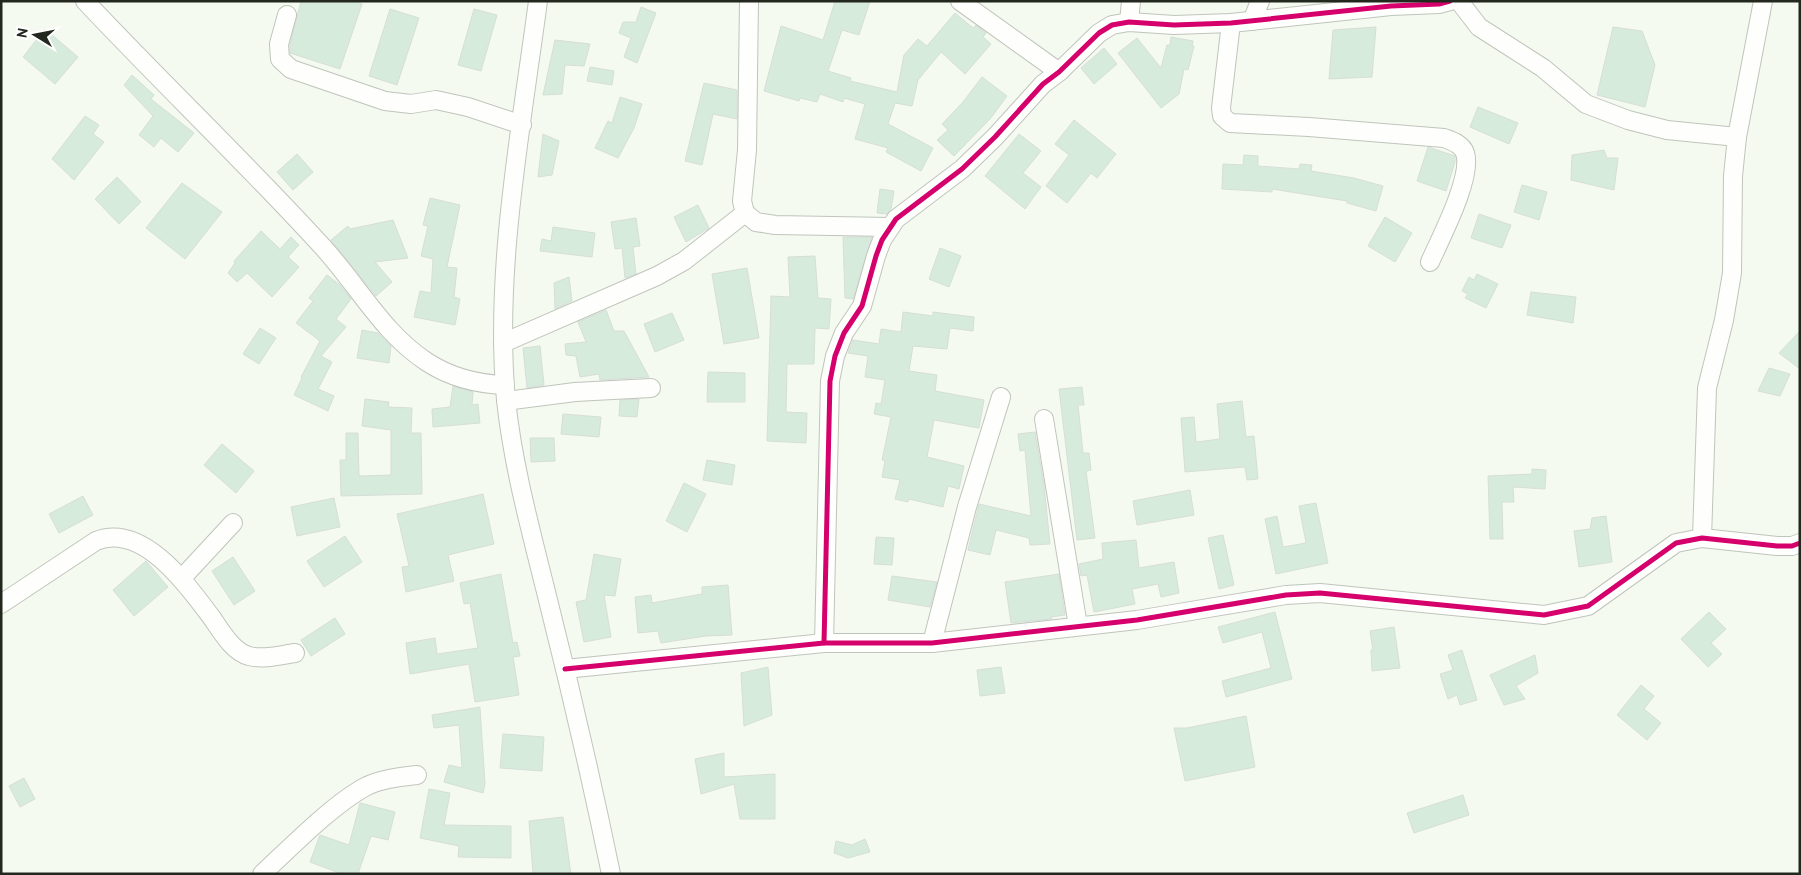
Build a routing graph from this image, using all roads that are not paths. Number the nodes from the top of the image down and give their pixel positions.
1 (85, 1) edge
2 (538, 1) edge
3 (749, 1) edge
4 (960, 1) edge
5 (1131, 1) edge
6 (1260, 1) edge
7 (1450, 1) edge
8 (1460, 1) edge
9 (1763, 1) edge
10 (1391, 4) edge
11 (288, 15) dead end
12 (1252, 21) junction
13 (1130, 22) junction
14 (1231, 23) junction
15 (1059, 72) junction
16 (522, 126) junction
17 (1737, 137) junction
18 (745, 213) junction
19 (890, 227) junction
20 (1430, 262) dead end
21 (503, 343) junction
22 (651, 388) dead end
23 (506, 393) junction
24 (1001, 397) dead end
25 (1044, 419) dead end
26 (233, 523) dead end
27 (1702, 538) junction
28 (1800, 543) edge
29 (182, 578) junction
30 (1, 604) edge
31 (1078, 626) junction
32 (824, 643) junction
33 (932, 643) junction
34 (295, 653) dead end
35 (565, 669) junction
36 (417, 775) dead end
37 (262, 874) edge
38 (612, 874) edge

1 - 23 street
2 - 16 street
3 - 18 street
4 - 15 street
5 - 13 street
6 - 12 street
7 - 10 street
8 - 17 street
9 - 17 street
10 - 12 street
11 - 16 street
12 - 14 street
13 - 14 street
13 - 15 street
14 - 20 street
15 - 19 street
16 - 21 street
17 - 27 street
18 - 19 street
18 - 21 street
19 - 32 street
21 - 23 street
22 - 23 street
23 - 35 street
24 - 33 street
25 - 31 street
26 - 29 street
27 - 28 street
27 - 31 street
29 - 30 street
29 - 34 street
31 - 33 street
32 - 33 street
32 - 35 street
35 - 38 street
36 - 37 street

